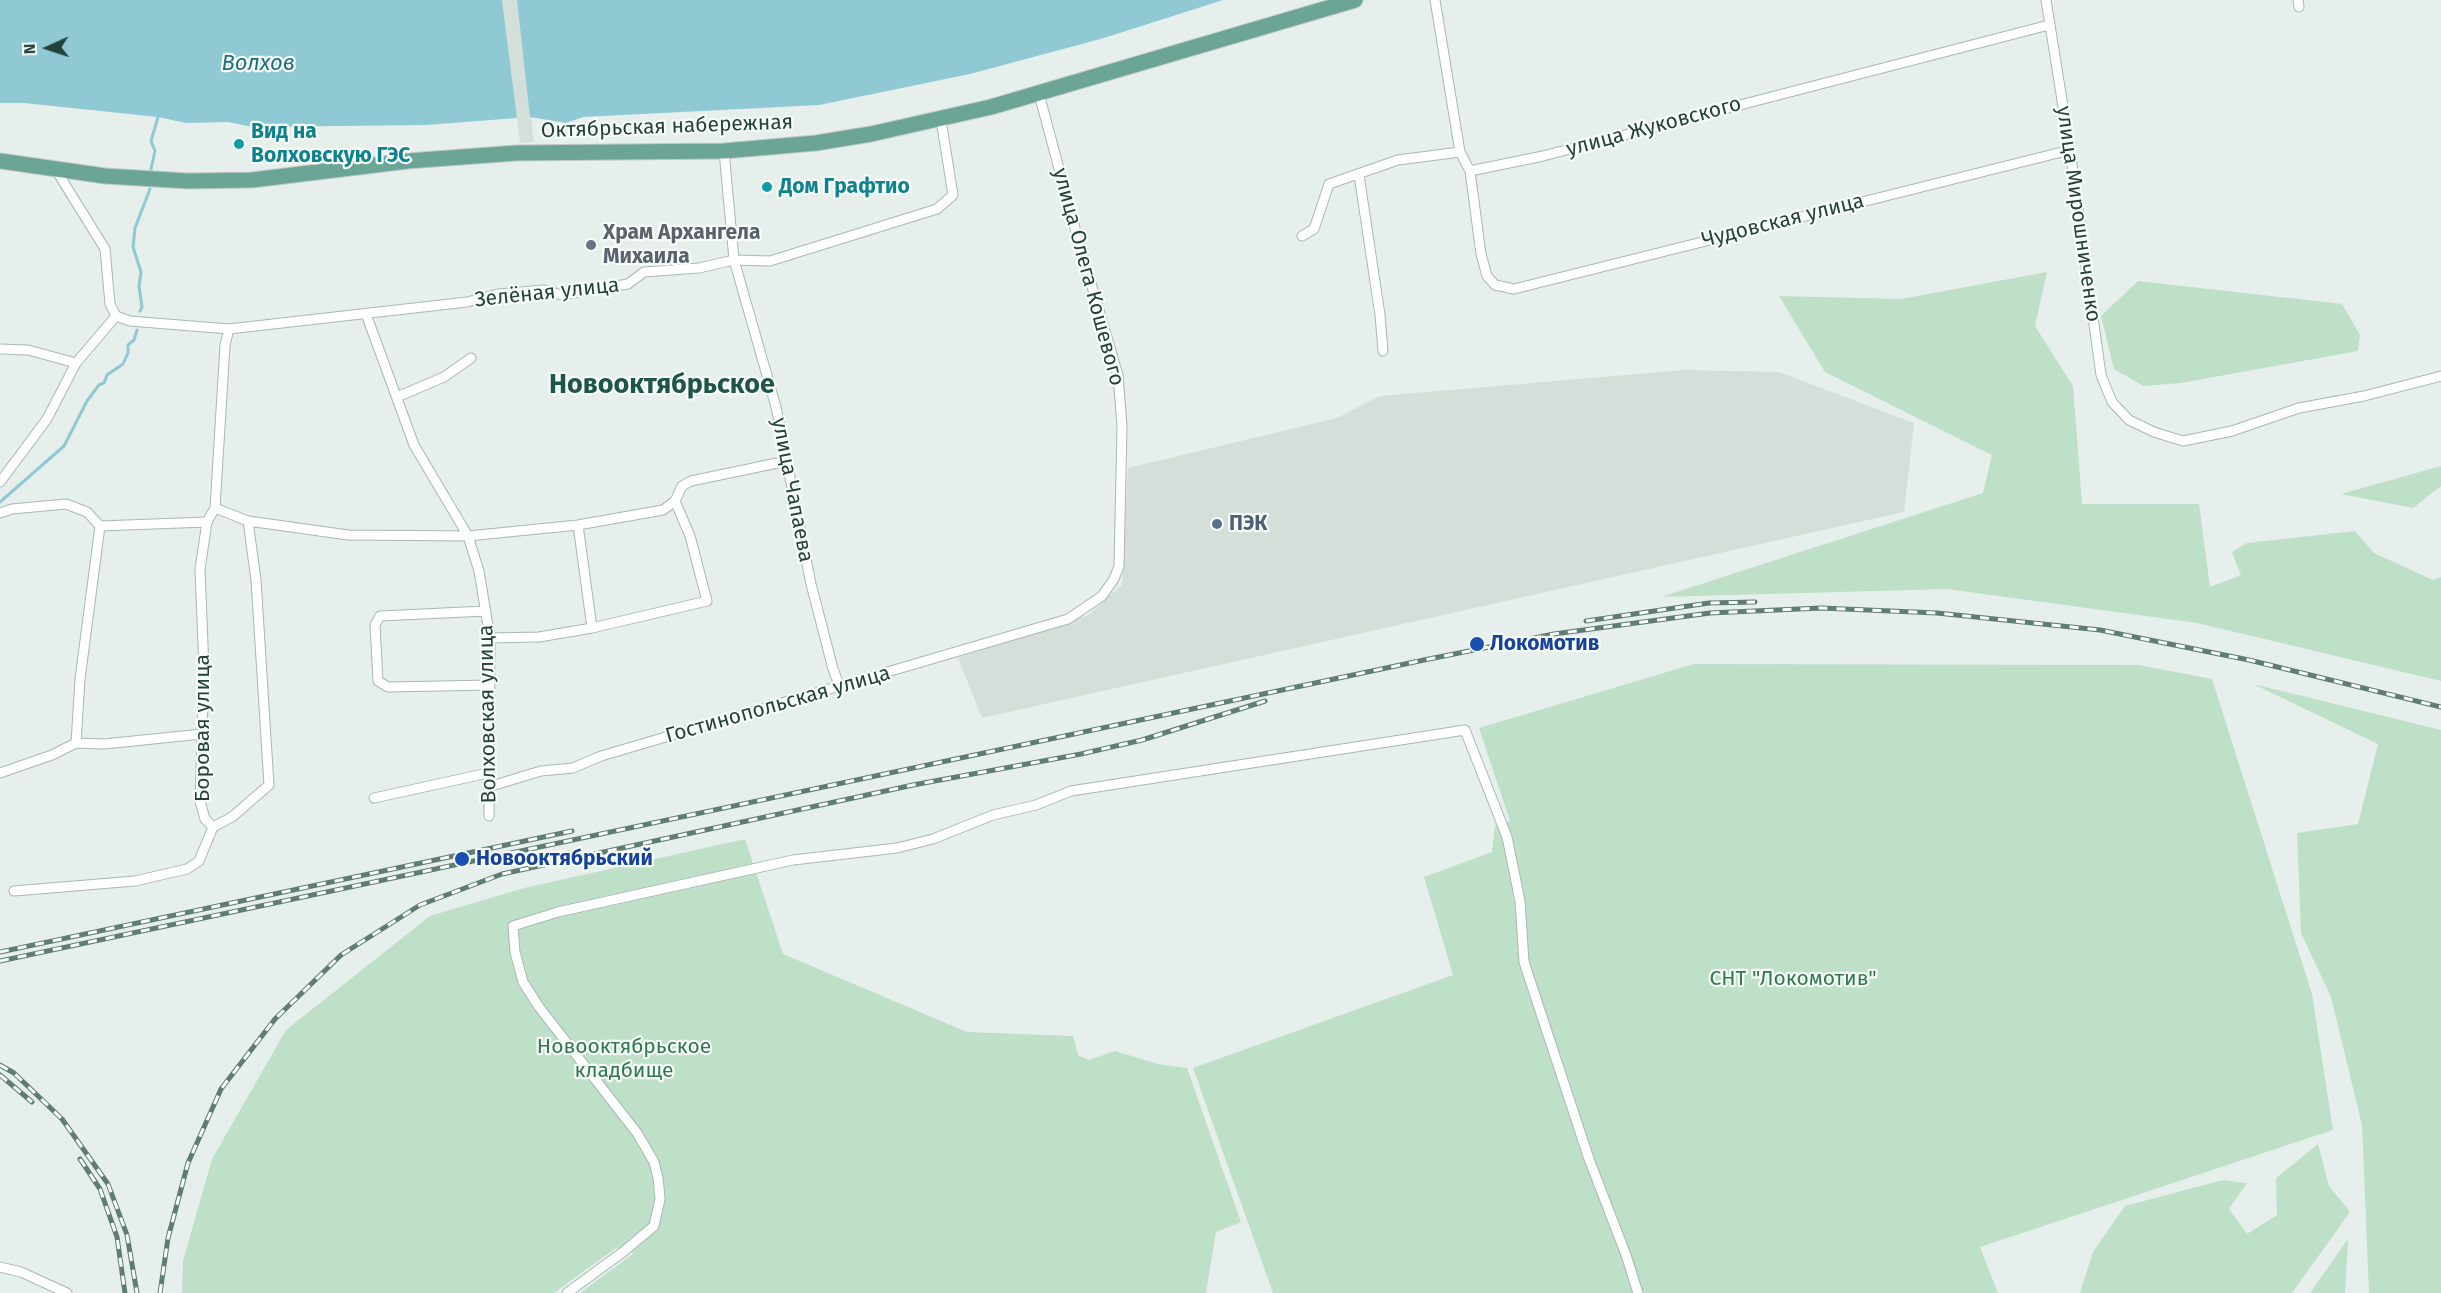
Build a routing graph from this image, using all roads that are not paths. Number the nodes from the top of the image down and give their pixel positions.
1 (1355, 0) edge
2 (1435, 0) edge
3 (2046, 0) edge
4 (2049, 25) junction
5 (1039, 94) junction
6 (941, 120) junction
7 (2070, 150) junction
8 (724, 151) junction
9 (1460, 152) junction
10 (0, 161) edge
11 (56, 170) junction
12 (1470, 171) junction
13 (1359, 175) junction
14 (1302, 236) dead end
15 (734, 260) junction
16 (366, 314) junction
17 (116, 316) junction
18 (229, 329) junction
19 (0, 349) edge
20 (1383, 351) dead end
21 (471, 358) dead end
22 (76, 363) junction
23 (2441, 376) edge
24 (397, 398) junction
25 (787, 461) junction
26 (0, 482) edge
27 (675, 501) junction
28 (215, 508) junction
29 (0, 513) edge
30 (248, 521) junction
31 (207, 522) junction
32 (578, 525) junction
33 (100, 526) junction
34 (468, 536) junction
35 (486, 610) junction
36 (1068, 618) joint
37 (592, 628) junction
38 (490, 638) junction
39 (489, 685) junction
40 (840, 687) junction
41 (202, 734) junction
42 (76, 743) junction
43 (0, 773) edge
44 (488, 773) junction
45 (488, 787) junction
46 (374, 798) dead end
47 (489, 816) dead end
48 (213, 827) junction
49 (14, 891) dead end
50 (0, 1267) edge
51 (67, 1293) edge
52 (567, 1293) edge
53 (1638, 1293) edge

1 - 5 main road, Октябрьская набережная
2 - 9 street
3 - 4 street, улица Мирошниченко
4 - 7 street, улица Мирошниченко
4 - 12 street, улица Жуковского
5 - 6 main road, Октябрьская набережная
5 - 36 street, улица Олега Кошевого
6 - 8 main road, Октябрьская набережная
6 - 15 street, Зелёная улица
7 - 12 street, Чудовская улица
7 - 23 street, улица Мирошниченко
8 - 11 main road, Октябрьская набережная
8 - 15 street, улица Чапаева
9 - 12 street
9 - 13 street
10 - 11 main road, Октябрьская набережная
11 - 17 street
13 - 14 street
13 - 20 street
15 - 16 street, Зелёная улица
15 - 25 street, улица Чапаева
16 - 18 street, Зелёная улица
16 - 24 street, Волховская улица
17 - 18 street, Зелёная улица
17 - 22 street
18 - 28 street
19 - 22 street
21 - 24 street
22 - 26 street
24 - 34 street, Волховская улица
25 - 27 street
25 - 40 street, улица Чапаева
27 - 32 street
27 - 37 street
28 - 30 street
28 - 31 street, Боровая улица
29 - 33 street
30 - 34 street
30 - 48 street, Боровая улица
31 - 33 street
31 - 41 street, Боровая улица
32 - 34 street
32 - 37 street
33 - 42 street
34 - 35 street, Волховская улица
35 - 38 street, Волховская улица
35 - 39 street
36 - 40 street, Гостинопольская улица
37 - 38 street
38 - 39 street, Волховская улица
39 - 44 street, Волховская улица
40 - 45 street, Гостинопольская улица
41 - 42 street
41 - 48 street, Боровая улица
42 - 43 street
44 - 45 street, Волховская улица
44 - 46 street
45 - 47 street, Волховская улица
48 - 49 street
50 - 51 street
52 - 53 street

